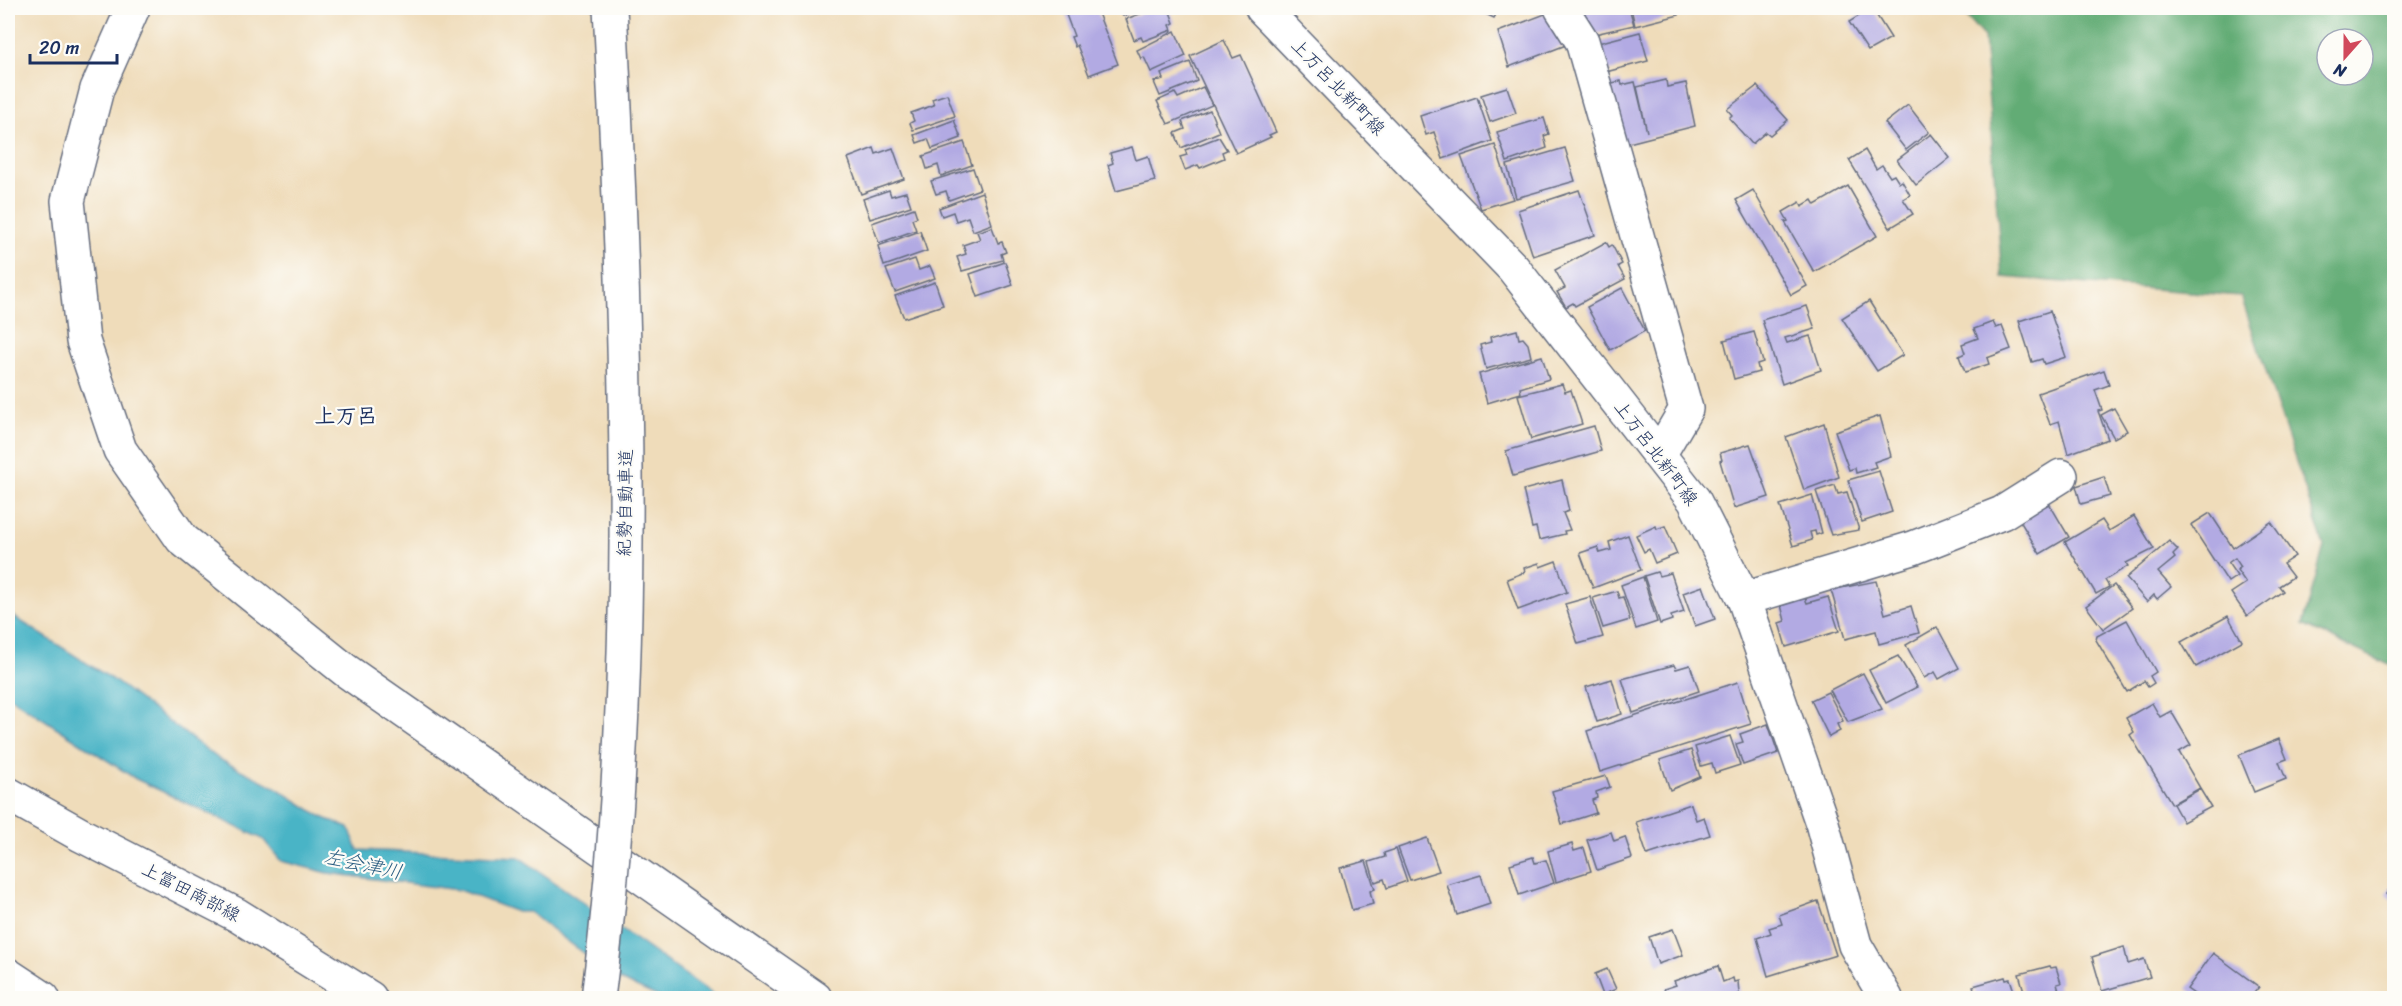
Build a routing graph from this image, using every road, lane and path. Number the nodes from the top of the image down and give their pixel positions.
1 (133, 8) edge
2 (610, 8) edge
3 (1262, 8) edge
4 (1561, 8) edge
5 (1659, 455) junction
6 (2061, 476) dead end
7 (1744, 598) junction
8 (8, 794) edge
9 (8, 975) edge
10 (362, 996) edge
11 (43, 999) edge
12 (598, 999) edge
13 (815, 999) edge
14 (1886, 999) edge

1 - 13 main road
2 - 12 main road, 紀勢自動車道, bridge
3 - 5 main road, 上万呂北新町線
4 - 5 main road
5 - 7 main road, 上万呂北新町線
6 - 7 main road
7 - 14 main road, 上万呂北新町線
8 - 10 main road, 上富田南部線
9 - 11 main road

